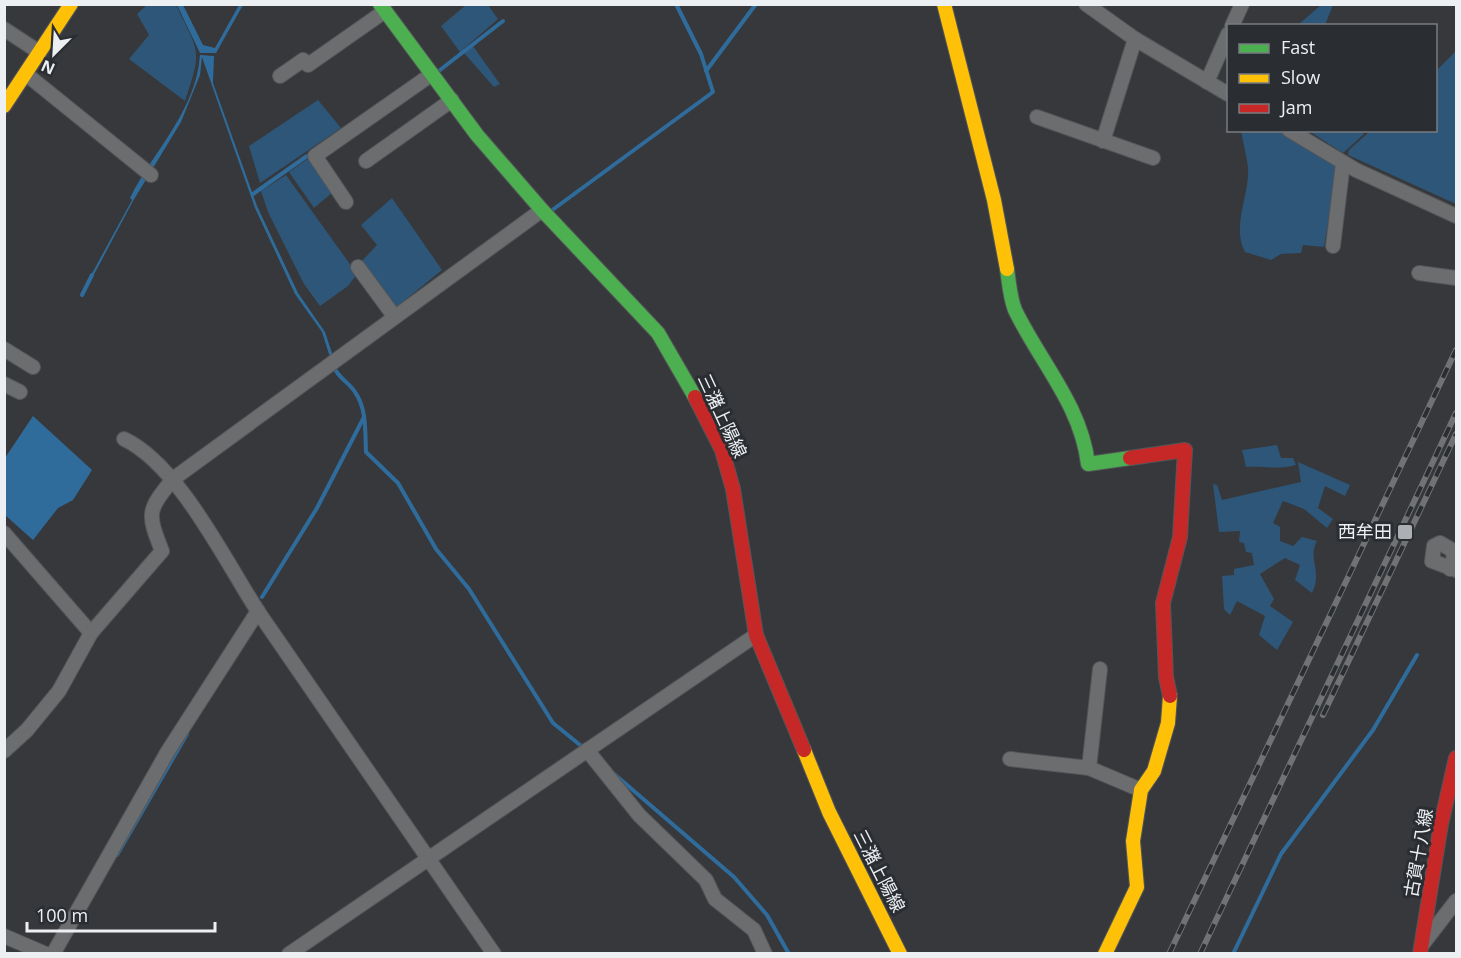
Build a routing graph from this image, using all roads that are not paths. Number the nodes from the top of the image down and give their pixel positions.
1 (71, 4) edge
2 (944, 4) edge
3 (1086, 4) edge
4 (1242, 4) edge
5 (383, 8) edge
6 (1233, 24) edge
7 (4, 29) edge
8 (1227, 36) edge
9 (1136, 39) junction
10 (39, 52) junction
11 (26, 74) junction
12 (432, 74) junction
13 (280, 76) dead end
14 (1207, 82) junction
15 (1227, 93) edge
16 (452, 100) junction
17 (4, 106) edge
18 (1037, 117) dead end
19 (1292, 132) edge
20 (1102, 141) junction
21 (1153, 158) dead end
22 (366, 161) dead end
23 (1343, 163) junction
24 (151, 175) dead end
25 (346, 202) dead end
26 (542, 210) junction
27 (1456, 216) edge
28 (1334, 246) dead end
29 (358, 267) dead end
30 (1419, 273) dead end
31 (1456, 278) edge
32 (394, 316) junction
33 (6, 355) edge
34 (33, 367) dead end
35 (4, 384) edge
36 (20, 392) dead end
37 (124, 439) dead end
38 (173, 479) junction
39 (4, 533) edge
40 (258, 611) junction
41 (92, 633) junction
42 (756, 635) junction
43 (1100, 669) dead end
44 (587, 750) junction
45 (4, 751) edge
46 (1456, 758) edge
47 (1010, 759) dead end
48 (1089, 768) junction
49 (1141, 790) junction
50 (429, 858) junction
51 (1456, 901) edge
52 (4, 936) edge
53 (1421, 949) edge
54 (46, 954) edge
55 (53, 954) edge
56 (289, 954) edge
57 (494, 954) edge
58 (765, 954) edge
59 (900, 954) edge
60 (1105, 954) edge

1 - 10 main road
2 - 49 main road
3 - 9 street
4 - 6 street
5 - 12 main road, 三潴上陽線
5 - 13 street
7 - 10 street
8 - 14 street
9 - 14 street
9 - 20 street
10 - 11 main road
11 - 17 main road
11 - 24 street
12 - 16 main road, 三潴上陽線
12 - 25 street
14 - 15 street
16 - 22 street
16 - 26 main road, 三潴上陽線
18 - 20 street
19 - 23 street
20 - 21 street
23 - 27 street
23 - 28 street
26 - 32 street
26 - 42 main road, 三潴上陽線
29 - 32 street
30 - 31 street
32 - 38 street
33 - 34 street
35 - 36 street
37 - 38 street
38 - 40 street
38 - 41 street
39 - 41 street
40 - 50 street
40 - 55 street
41 - 45 street
42 - 44 street
42 - 59 main road, 三潴上陽線
43 - 48 street
44 - 50 street
44 - 58 street
46 - 53 main road, 古賀十八線
47 - 48 street
48 - 49 street
49 - 60 main road
50 - 56 street
50 - 57 street
51 - 53 street
52 - 54 street

